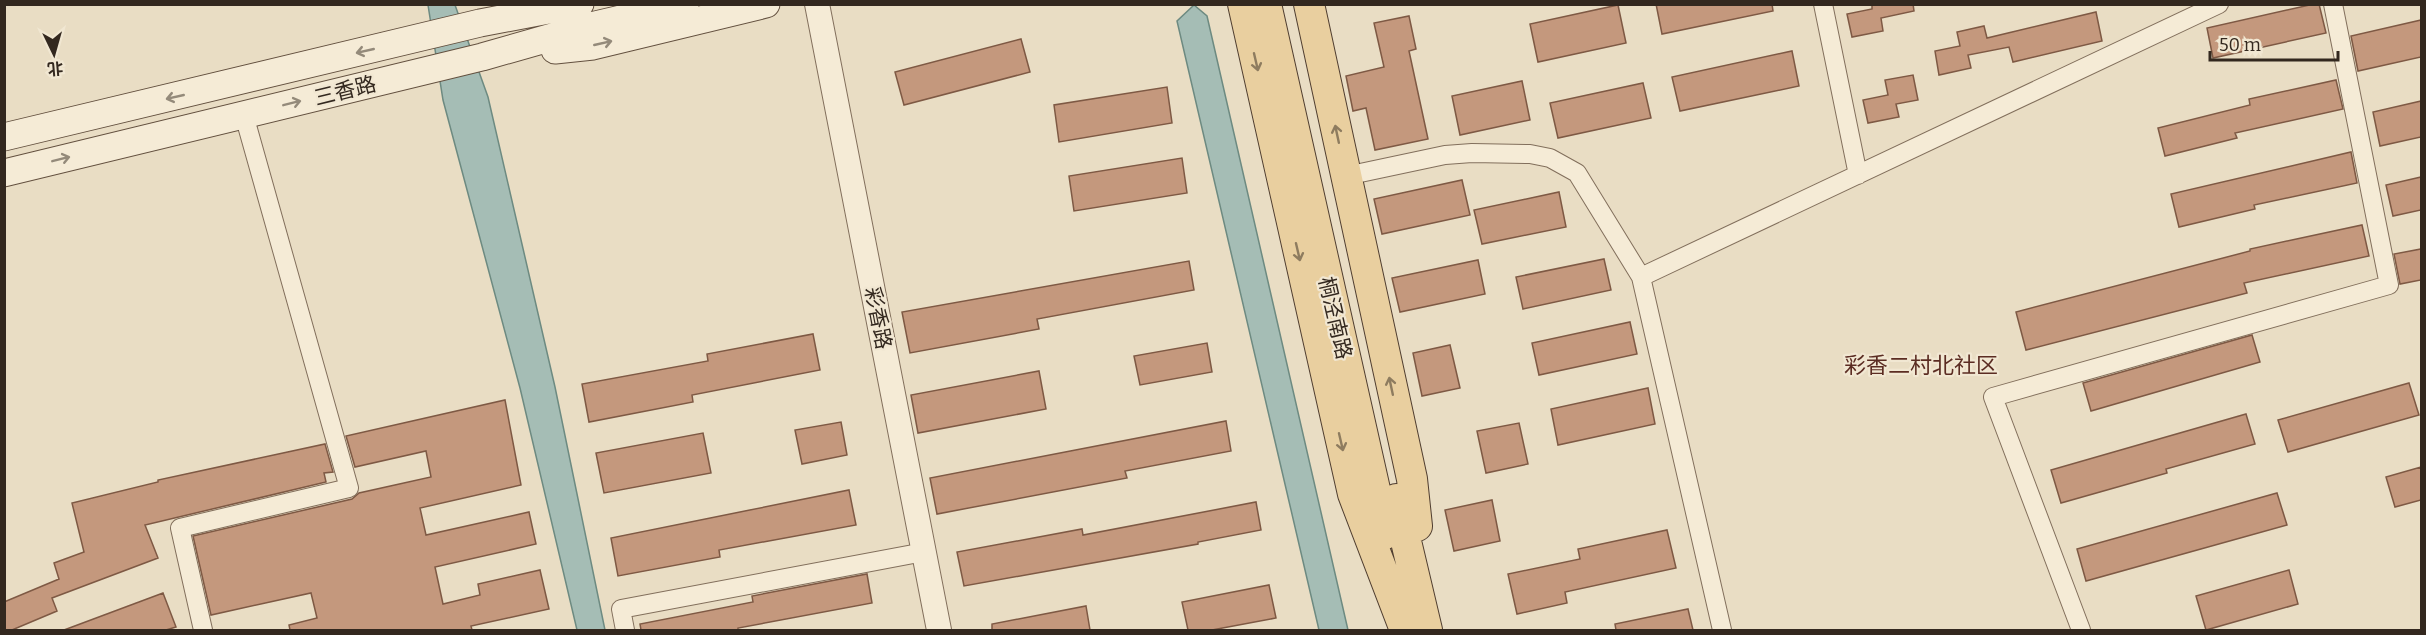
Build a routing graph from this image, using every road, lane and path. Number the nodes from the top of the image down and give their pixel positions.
1 (532, 4) edge
2 (685, 4) edge
3 (766, 4) edge
4 (817, 4) edge
5 (1243, 4) edge
6 (1266, 4) edge
7 (1286, 4) edge
8 (1309, 4) edge
9 (1822, 4) edge
10 (2219, 4) edge
11 (2333, 4) edge
12 (585, 15) edge
13 (478, 24) junction
14 (481, 57) junction
15 (244, 115) junction
16 (4, 137) edge
17 (4, 173) edge
18 (1858, 175) junction
19 (1346, 176) junction
20 (1641, 277) junction
21 (924, 552) junction
22 (203, 630) edge
23 (625, 630) edge
24 (939, 630) edge
25 (1406, 630) edge
26 (1428, 630) edge
27 (1722, 630) edge
28 (2081, 630) edge

1 - 13 main road
2 - 12 main road, 三香路
14 -> 3 main road
4 - 21 street, 彩香路
5 -> 25 main road
6 - 25 main road, 桐泾南路
7 - 26 main road, 桐泾南路
19 -> 8 main road
9 - 18 street
10 - 18 street
11 - 28 street
12 - 13 main road, 三香路
12 - 14 main road, 三香路
13 -> 16 main road, 三香路
15 -> 14 main road, 三香路
17 -> 15 main road, 三香路
15 - 22 street
18 - 20 street
19 - 20 street
26 -> 19 main road
20 - 27 street
21 - 23 street
21 - 24 street, 彩香路

